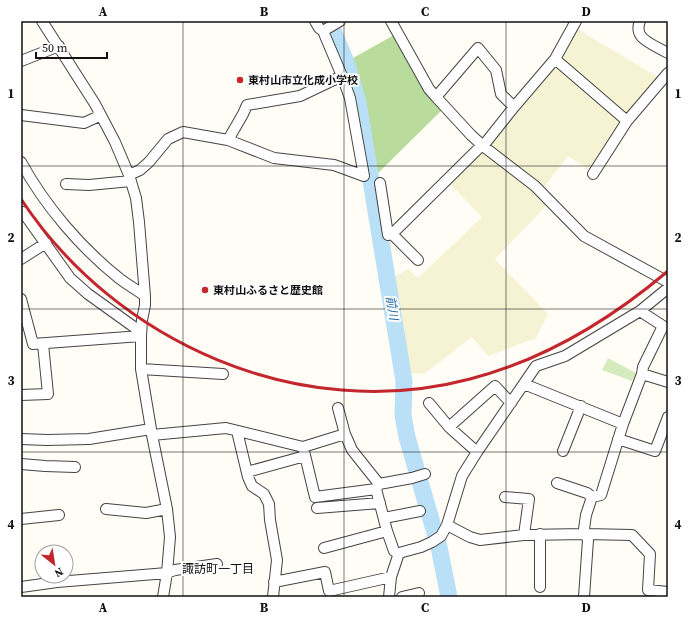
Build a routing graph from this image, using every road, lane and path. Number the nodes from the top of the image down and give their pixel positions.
1 (42, 21) edge
2 (315, 21) edge
3 (391, 21) edge
4 (576, 21) edge
5 (640, 21) edge
6 (338, 23) edge
7 (323, 31) junction
8 (59, 46) junction
9 (668, 54) edge
10 (555, 59) junction
11 (21, 62) edge
12 (342, 76) junction
13 (667, 76) edge
14 (436, 97) junction
15 (514, 107) junction
16 (99, 112) junction
17 (21, 115) edge
18 (627, 121) junction
19 (228, 140) junction
20 (484, 146) junction
21 (21, 162) edge
22 (593, 174) dead end
23 (130, 178) junction
24 (380, 183) dead end
25 (66, 184) dead end
26 (23, 212) dead end
27 (392, 234) junction
28 (46, 243) junction
29 (21, 259) edge
30 (418, 260) dead end
31 (668, 282) edge
32 (668, 288) edge
33 (145, 296) junction
34 (21, 299) edge
35 (640, 311) junction
36 (141, 334) junction
37 (43, 344) junction
38 (142, 369) junction
39 (223, 374) dead end
40 (642, 374) junction
41 (668, 382) edge
42 (524, 384) junction
43 (21, 395) edge
44 (429, 403) dead end
45 (511, 403) junction
46 (581, 406) junction
47 (338, 408) dead end
48 (668, 417) edge
49 (623, 424) junction
50 (449, 427) junction
51 (237, 431) junction
52 (151, 432) junction
53 (346, 434) junction
54 (21, 439) edge
55 (618, 439) junction
56 (563, 451) dead end
57 (304, 452) junction
58 (477, 452) junction
59 (21, 464) edge
60 (75, 468) dead end
61 (247, 472) junction
62 (425, 474) dead end
63 (557, 483) dead end
64 (377, 486) junction
65 (505, 497) dead end
66 (592, 497) junction
67 (380, 503) junction
68 (317, 508) dead end
69 (106, 509) dead end
70 (167, 509) junction
71 (420, 511) dead end
72 (59, 515) dead end
73 (21, 518) edge
74 (384, 518) junction
75 (447, 525) junction
76 (387, 531) junction
77 (540, 534) junction
78 (585, 534) junction
79 (524, 535) junction
80 (324, 548) dead end
81 (399, 553) junction
82 (217, 564) dead end
83 (167, 573) junction
84 (391, 577) junction
85 (274, 582) junction
86 (21, 587) edge
87 (540, 587) dead end
88 (419, 592) dead end
89 (668, 592) edge
90 (163, 597) edge
91 (272, 597) edge
92 (389, 597) edge
93 (402, 597) edge
94 (584, 597) edge

1 - 8 street
2 - 7 street
3 - 14 street
4 - 10 street
5 - 9 street
6 - 7 street
7 - 12 street
8 - 11 street
8 - 16 street
10 - 15 street
10 - 18 street
12 - 19 street
12 - 19 street
13 - 18 street
14 - 15 street
14 - 20 street
15 - 20 street
16 - 17 street
16 - 23 street
18 - 22 street
19 - 23 street
20 - 27 street
20 - 31 street
21 - 33 street
23 - 25 street
23 - 33 street
24 - 27 street
26 - 28 street
27 - 30 street
28 - 29 street
28 - 36 street
32 - 35 street
33 - 36 street
34 - 37 street
35 - 40 street
35 - 42 street
36 - 37 street
36 - 38 street
37 - 43 street
38 - 39 street
38 - 52 street
40 - 41 street
40 - 49 street
42 - 45 street
42 - 46 street
44 - 50 street
45 - 50 street
45 - 58 street
46 - 49 street
46 - 56 street
47 - 53 street
48 - 55 street
49 - 55 street
50 - 58 street
51 - 52 street
51 - 57 street
51 - 61 street
52 - 54 street
52 - 70 street
53 - 57 street
53 - 64 street
55 - 66 street
57 - 61 street
57 - 64 street
58 - 75 street
59 - 60 street
61 - 85 street
62 - 64 street
63 - 66 street
64 - 67 street
65 - 79 street
66 - 78 street
67 - 68 street
67 - 74 street
69 - 70 street
70 - 83 street
71 - 74 street
72 - 73 street
74 - 76 street
75 - 79 street
75 - 81 street
76 - 80 street
76 - 81 street
77 - 78 street
77 - 79 street
77 - 87 street
78 - 89 street
78 - 94 street
81 - 84 street
82 - 83 street
83 - 86 street
83 - 90 street
84 - 85 street
84 - 92 street
85 - 91 street
88 - 93 street

